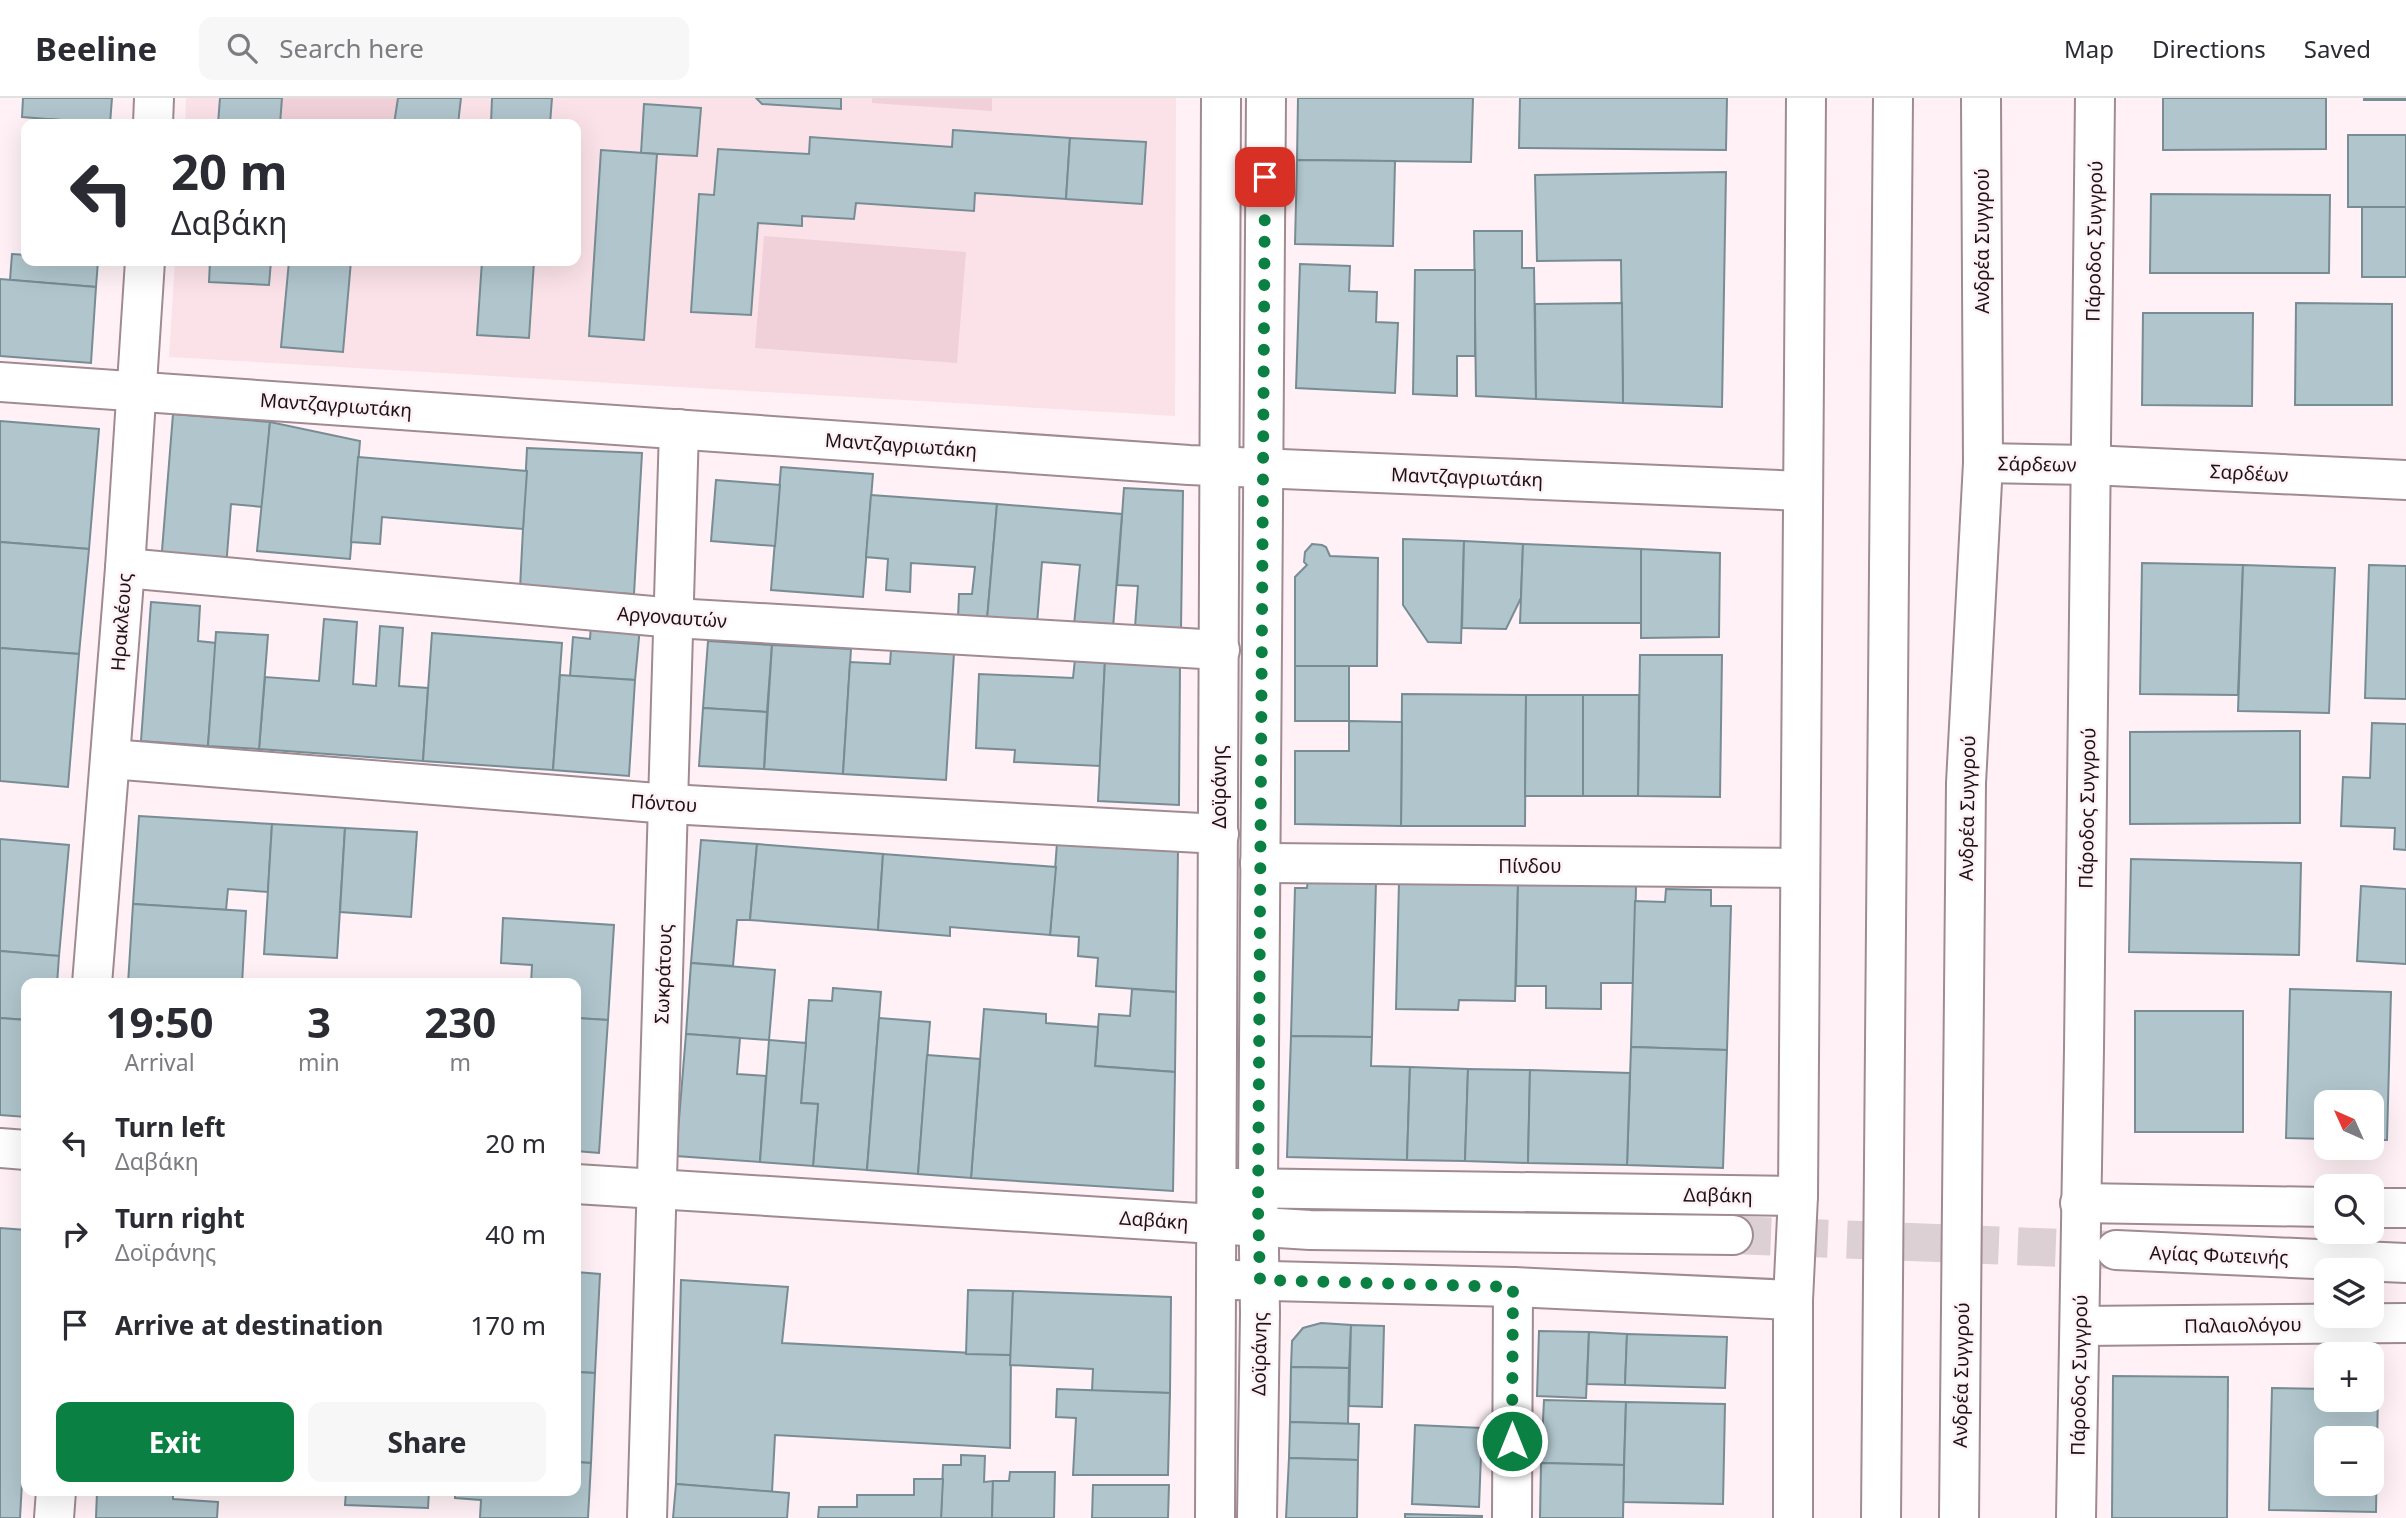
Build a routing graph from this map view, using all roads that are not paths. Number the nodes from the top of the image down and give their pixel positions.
1 (154, 98) edge
2 (1221, 98) edge
3 (1266, 98) edge
4 (1806, 98) edge
5 (1893, 98) edge
6 (1981, 98) edge
7 (2095, 98) edge
8 (153, 119) edge
9 (145, 266) edge
10 (0, 382) edge
11 (137, 392) junction
12 (679, 429) junction
13 (1983, 463) junction
14 (2091, 465) junction
15 (1220, 466) junction
16 (1263, 468) junction
17 (2406, 481) edge
18 (1803, 491) junction
19 (125, 568) junction
20 (674, 618) junction
21 (1220, 650) junction
22 (111, 758) junction
23 (668, 804) junction
24 (1219, 834) junction
25 (1260, 863) junction
26 (1800, 868) junction
27 (93, 978) edge
28 (0, 1148) edge
29 (21, 1150) edge
30 (581, 1184) edge
31 (1258, 1187) junction
32 (657, 1189) junction
33 (1798, 1196) junction
34 (2080, 1203) junction
35 (1218, 1206) junction
36 (2314, 1207) edge
37 (2384, 1208) edge
38 (2406, 1208) edge
39 (1258, 1227) junction
40 (1733, 1235) tunnel mouth
41 (2116, 1250) tunnel mouth
42 (2406, 1263) edge
43 (1217, 1279) junction
44 (1260, 1280) junction
45 (1513, 1287) junction
46 (1793, 1300) junction
47 (2406, 1323) edge
48 (2080, 1326) junction
49 (56, 1496) edge
50 (54, 1518) edge
51 (647, 1518) edge
52 (1215, 1518) edge
53 (1257, 1518) edge
54 (1512, 1518) edge
55 (1793, 1518) edge
56 (1881, 1518) edge
57 (1959, 1518) edge
58 (2076, 1518) edge

1 - 8 main road
2 - 15 main road, Δοϊράνης
3 - 16 main road, Δοϊράνης
4 - 18 main road
5 - 56 main road
6 - 13 main road, Ανδρέα Συγγρού
7 - 14 main road, Πάροδος Συγγρού
9 - 11 main road, Ηρακλέους
10 - 11 main road, Μαντζαγριωτάκη
11 - 12 main road, Μαντζαγριωτάκη
11 - 19 main road, Ηρακλέους
12 - 15 main road, Μαντζαγριωτάκη
12 - 20 main road, Σωκράτους
13 - 14 main road, Σάρδεων
13 - 57 main road, Ανδρέα Συγγρού
14 - 17 main road, Σαρδέων
14 - 34 main road, Πάροδος Συγγρού
15 - 16 main road, Μαντζαγριωτάκη
15 - 21 main road, Δοϊράνης
16 - 18 main road, Μαντζαγριωτάκη
16 - 25 main road, Δοϊράνης
18 - 26 main road
19 - 20 main road, Αργοναυτών
19 - 22 main road, Ηρακλέους
20 - 21 main road, Αργοναυτών
20 - 23 main road, Σωκράτους
21 - 24 main road, Δοϊράνης
22 - 23 main road, Πόντου
22 - 27 main road, Ηρακλέους
23 - 24 main road, Πόντου
23 - 32 main road, Σωκράτους
24 - 35 main road, Δοϊράνης
25 - 26 main road, Πίνδου
25 - 31 main road, Δοϊράνης
26 - 33 main road
28 - 29 main road
30 - 32 main road, Δαβάκη
31 - 33 main road, Δαβάκη
31 - 35 main road, Δαβάκη
31 - 39 main road, Δοϊράνης
32 - 35 main road, Δαβάκη
32 - 51 main road, Σωκράτους
33 - 46 main road
34 - 36 main road
34 - 48 main road, Πάροδος Συγγρού
35 - 39 main road, Δαβάκη
35 - 43 main road, Δοϊράνης
37 - 38 main road
39 - 40 main road, Δαβάκη
39 - 44 main road, Δοϊράνης
41 - 42 main road, Αγίας Φωτεινής
43 - 44 main road
43 - 52 main road, Δοϊράνης
44 - 45 main road
44 - 53 main road, Δοϊράνης
45 - 46 main road
45 - 54 main road
46 - 55 main road
47 - 48 main road, Παλαιολόγου
48 - 58 main road, Πάροδος Συγγρού
49 - 50 main road

